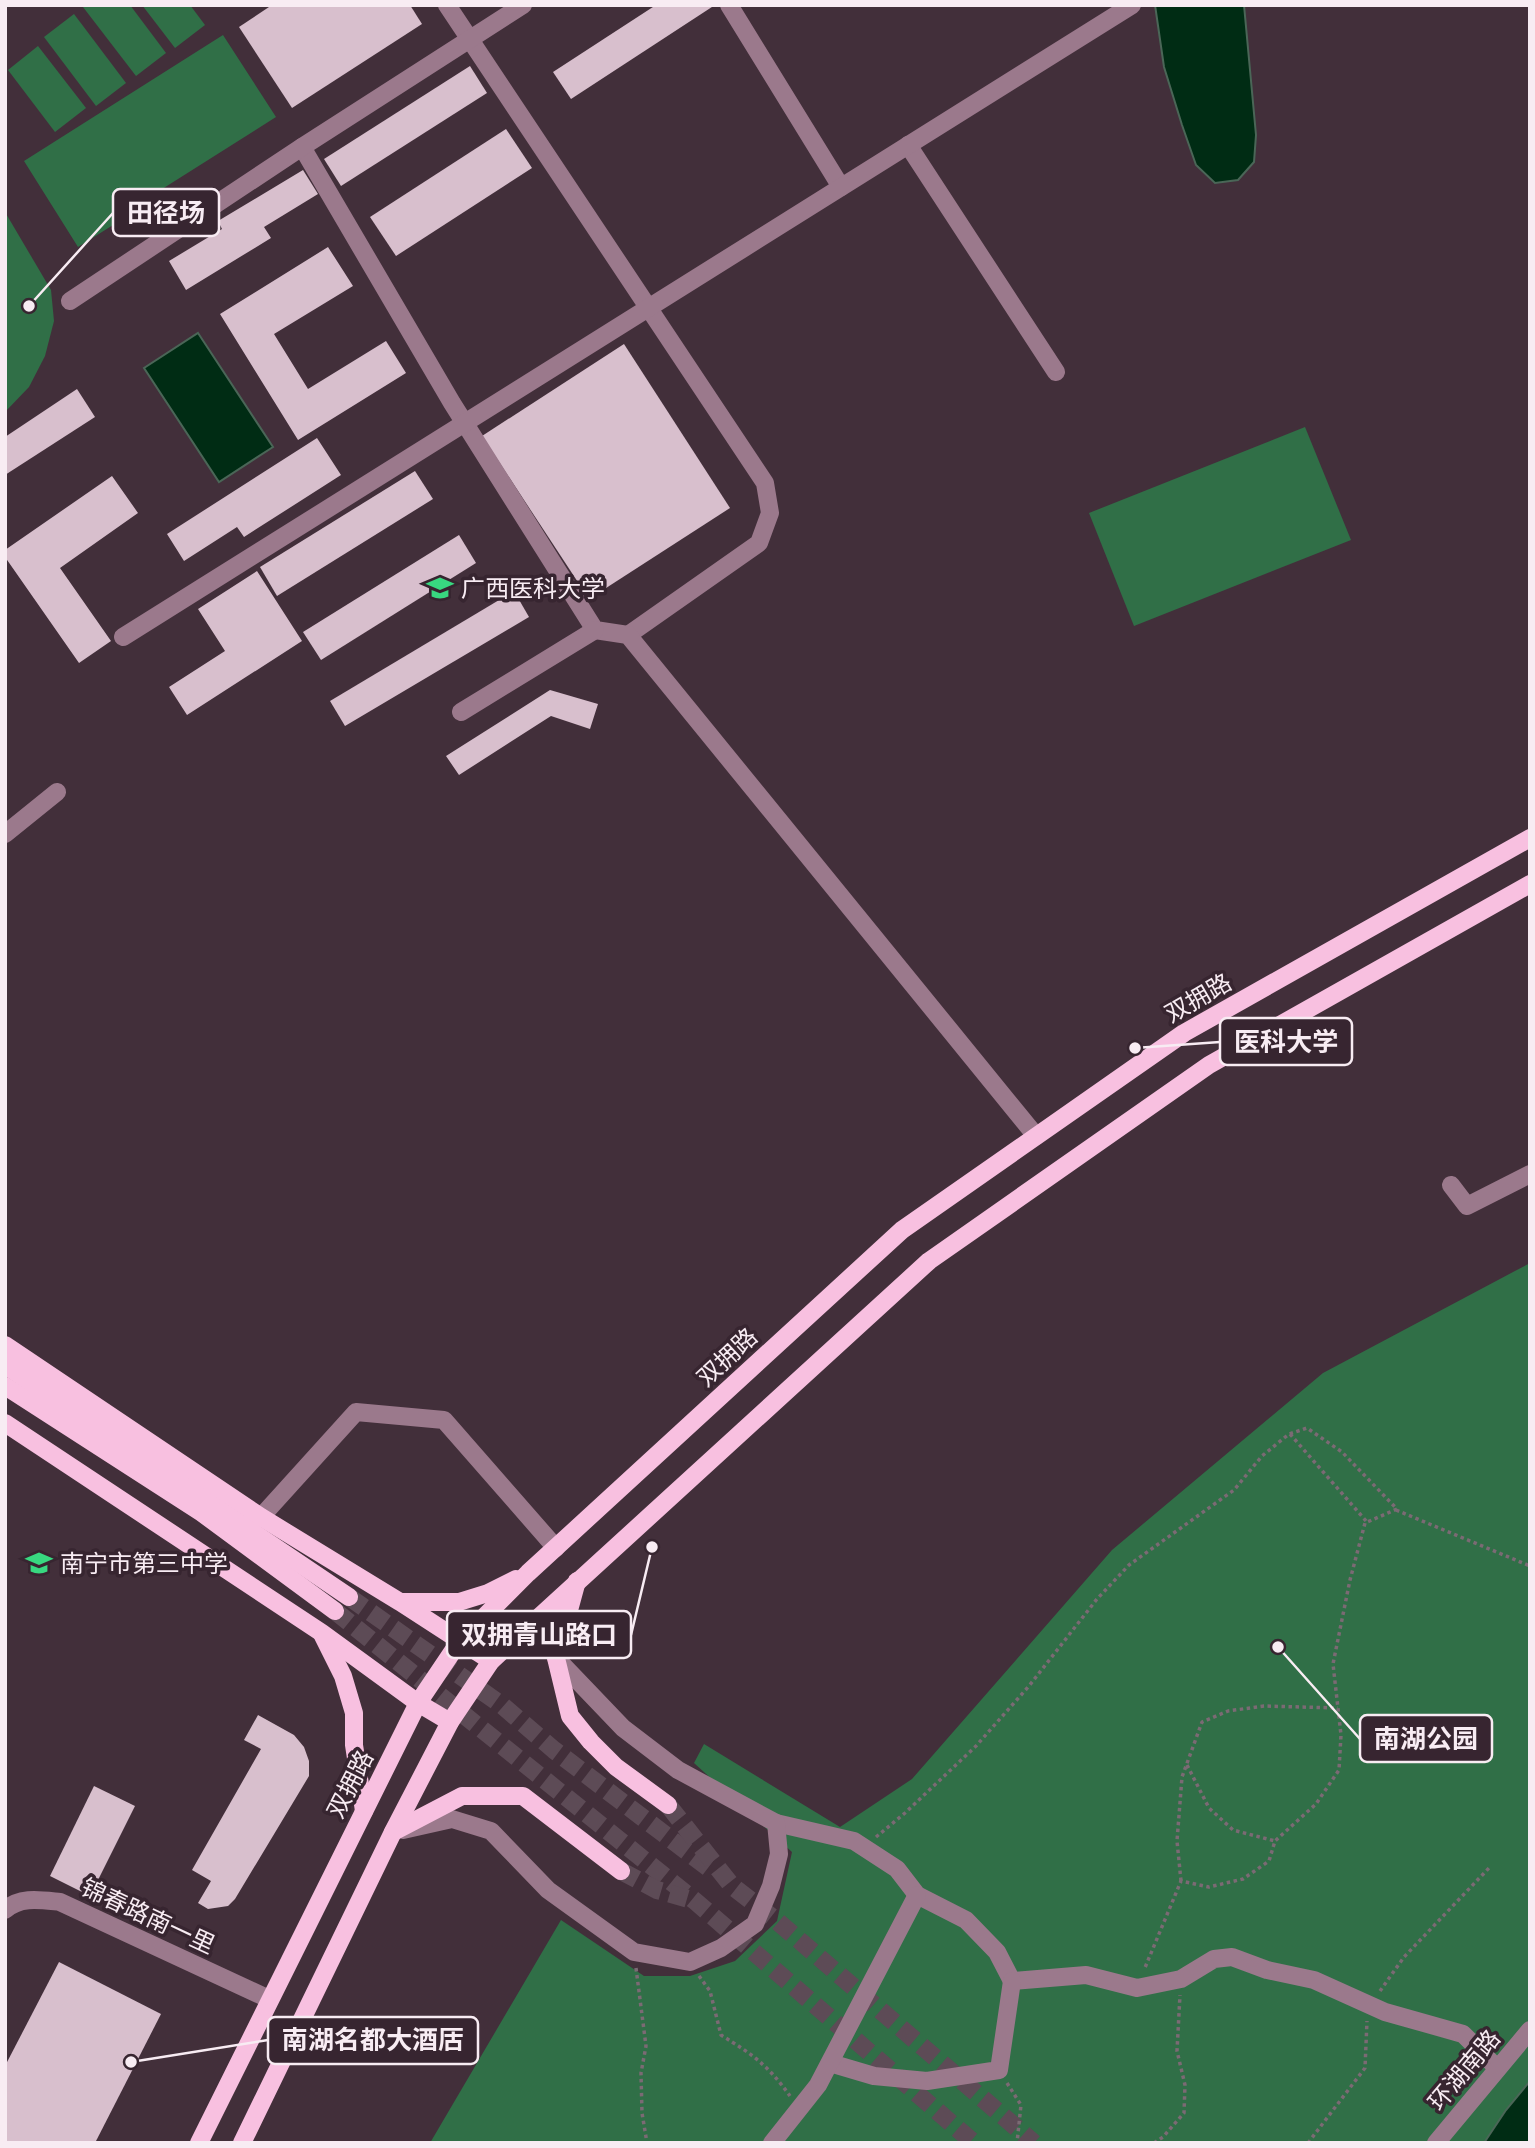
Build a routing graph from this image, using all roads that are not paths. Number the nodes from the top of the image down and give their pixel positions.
1 (447, 5) edge
2 (523, 5) edge
3 (729, 5) edge
4 (1132, 5) edge
5 (470, 39) junction
6 (908, 145) junction
7 (302, 147) junction
8 (841, 187) junction
9 (70, 301) dead end
10 (648, 309) junction
11 (1056, 372) dead end
12 (465, 424) junction
13 (595, 629) junction
14 (628, 635) junction
15 (123, 637) dead end
16 (461, 712) dead end
17 (57, 792) dead end
18 (5, 834) edge
19 (1530, 838) edge
20 (1530, 884) edge
21 (1036, 1136) junction
22 (1530, 1174) edge
23 (1451, 1185) dead end
24 (5, 1346) edge
25 (5, 1365) edge
26 (5, 1386) edge
27 (5, 1423) edge
28 (261, 1517) junction
29 (556, 1548) junction
30 (528, 1573) junction
31 (577, 1580) junction
32 (349, 1597) tunnel mouth
33 (400, 1602) junction
34 (335, 1611) tunnel mouth
35 (322, 1633) junction
36 (459, 1642) junction
37 (556, 1658) junction
38 (491, 1661) junction
39 (418, 1703) junction
40 (450, 1722) junction
41 (668, 1805) tunnel mouth
42 (364, 1811) junction
43 (776, 1824) junction
44 (393, 1832) junction
45 (621, 1871) tunnel mouth
46 (917, 1895) junction
47 (5, 1910) edge
48 (1012, 1981) junction
49 (269, 1998) junction
50 (1530, 2030) edge
51 (830, 2063) junction
52 (1497, 2068) junction
53 (199, 2143) edge
54 (242, 2143) edge
55 (772, 2143) edge
56 (1436, 2143) edge

1 - 5 street
2 - 5 street
3 - 8 street
4 - 6 street
5 - 7 street
5 - 10 street
6 - 8 street
6 - 11 street
7 - 9 street
7 - 12 street
8 - 10 street
10 - 12 street
10 - 14 street
12 - 13 street
12 - 15 street
13 - 14 street
13 - 16 street
14 - 21 street
17 - 18 street
19 - 21 main road, 双拥路
20 - 31 main road
21 - 29 main road, 双拥路
22 - 23 street
24 - 28 main road
25 - 32 main road
26 - 34 main road
27 - 35 main road
28 - 29 street
28 - 33 main road
29 - 30 main road, 双拥路
30 - 33 main road
30 - 36 main road, 双拥路
31 - 37 main road
31 - 38 main road
33 - 36 main road
35 - 39 main road
35 - 42 main road
36 - 38 main road
36 - 39 main road, 双拥路
37 - 41 main road
37 - 43 street
38 - 40 main road
39 - 40 main road
39 - 42 main road, 双拥路
40 - 44 main road
42 - 49 main road, 双拥路
43 - 44 street
43 - 46 street
44 - 45 main road
44 - 54 main road
46 - 48 street
46 - 51 street
47 - 49 street, 锦春路南一里
48 - 51 street
48 - 52 street
49 - 53 main road, 双拥路
50 - 52 street, 环湖南路
51 - 55 street
52 - 56 street, 环湖南路

